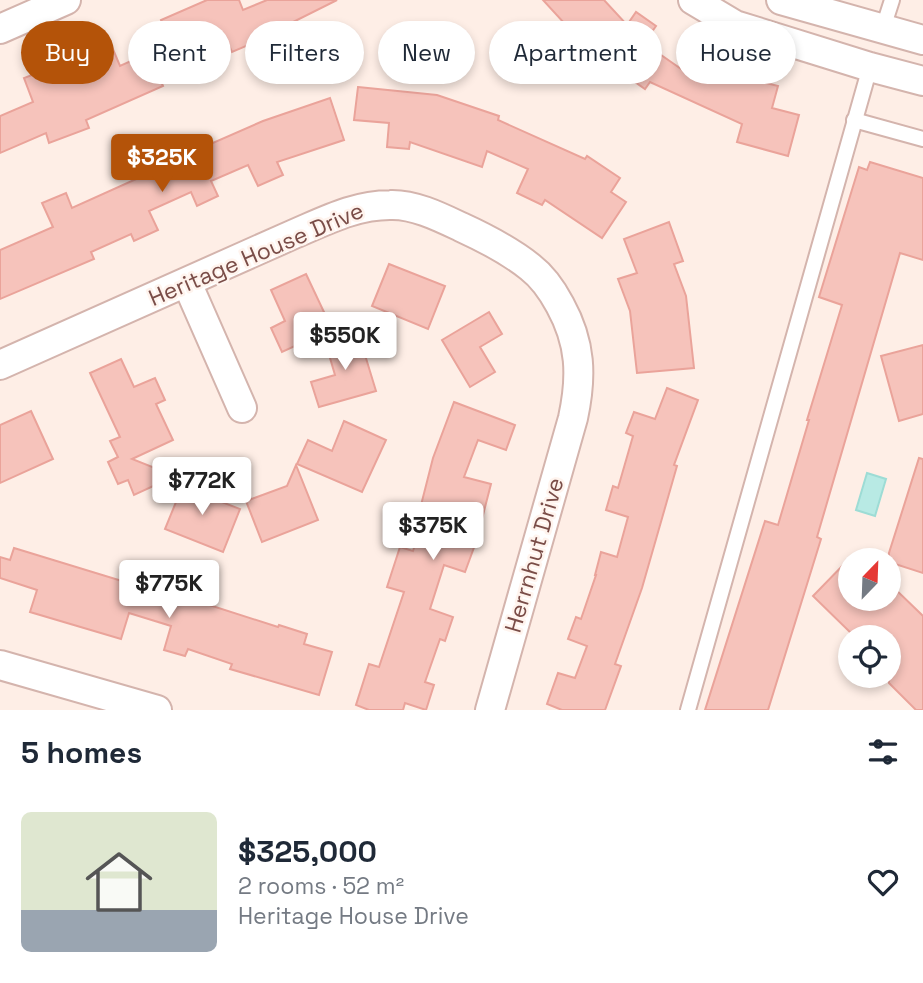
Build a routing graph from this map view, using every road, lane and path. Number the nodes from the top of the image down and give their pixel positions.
1 (66, 0) edge
2 (693, 0) edge
3 (781, 0) edge
4 (892, 0) edge
5 (870, 25) junction
6 (0, 29) edge
7 (923, 40) edge
8 (858, 64) junction
9 (923, 81) edge
10 (854, 120) junction
11 (923, 139) edge
12 (187, 283) junction
13 (0, 365) edge
14 (577, 401) joint
15 (242, 408) dead end
16 (0, 665) edge
17 (157, 710) edge
18 (490, 710) edge
19 (688, 710) edge

1 - 6 street
2 - 8 street
3 - 5 street
4 - 5 lane
5 - 7 street
5 - 8 street
8 - 9 street
8 - 10 lane
10 - 11 lane
10 - 19 lane
12 - 13 street, Heritage House Drive
12 - 14 street, Heritage House Drive
12 - 15 street
14 - 18 street, Herrnhut Drive
16 - 17 street

